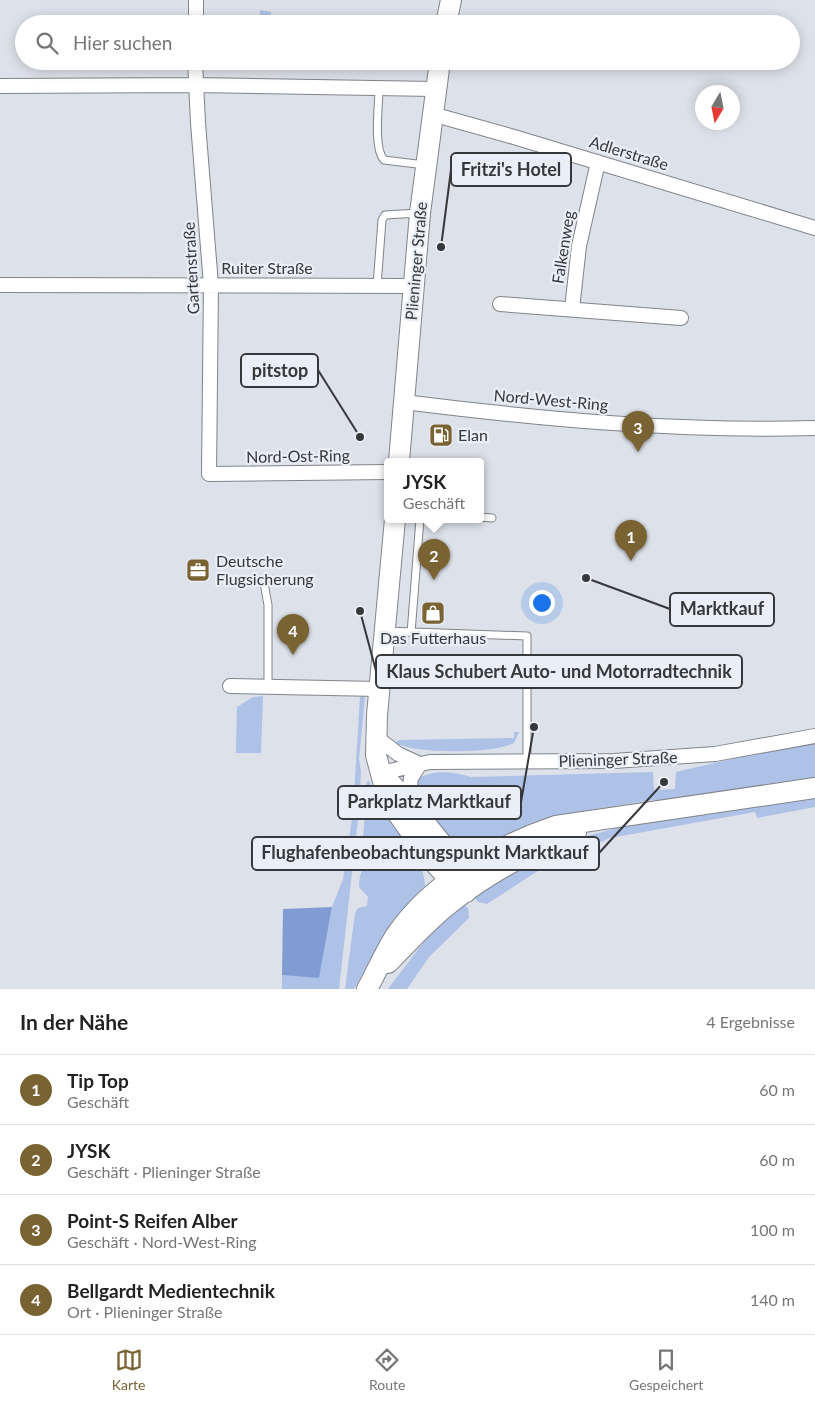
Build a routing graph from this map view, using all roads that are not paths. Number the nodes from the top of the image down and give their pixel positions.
1 (196, 0) edge
2 (451, 0) edge
3 (196, 15) edge
4 (448, 15) edge
5 (195, 70) edge
6 (438, 70) edge
7 (195, 85) junction
8 (0, 86) edge
9 (379, 88) junction
10 (435, 89) junction
11 (432, 114) junction
12 (598, 162) junction
13 (426, 166) junction
14 (420, 213) junction
15 (815, 228) edge
16 (0, 285) edge
17 (211, 286) junction
18 (377, 286) junction
19 (414, 286) junction
20 (500, 304) dead end
21 (572, 310) junction
22 (682, 318) dead end
23 (404, 402) junction
24 (815, 428) edge
25 (399, 458) edge
26 (384, 472) edge
27 (209, 474) joint
28 (484, 517) edge
29 (492, 518) dead end
30 (395, 523) edge
31 (420, 523) edge
32 (264, 583) dead end
33 (385, 631) junction
34 (411, 633) junction
35 (230, 686) dead end
36 (268, 687) junction
37 (379, 689) junction
38 (375, 736) junction
39 (815, 736) edge
40 (527, 761) junction
41 (420, 764) junction
42 (381, 773) junction
43 (815, 788) edge
44 (408, 802) junction
45 (605, 820) junction
46 (516, 840) junction
47 (434, 849) junction
48 (460, 881) junction
49 (432, 896) junction
50 (371, 983) edge

1 - 3 street
2 - 4 main road
5 - 7 street, Gartenstraße
6 - 10 main road, Plieninger Straße
7 - 8 street
7 - 9 street
7 - 17 street, Gartenstraße
9 - 10 street
9 - 13 lane
10 - 11 main road, Plieninger Straße
11 - 12 street, Adlerstraße
11 - 13 main road, Plieninger Straße
12 - 15 street, Adlerstraße
12 - 21 street, Falkenweg
13 - 14 main road, Plieninger Straße
14 - 18 lane
14 - 19 main road, Plieninger Straße
16 - 17 street, Ruiter Straße
17 - 18 street, Ruiter Straße
17 - 27 street, Gartenstraße
18 - 19 street, Ruiter Straße
19 - 23 main road, Plieninger Straße
20 - 21 street, Falkenweg
21 - 22 street, Falkenweg
23 - 24 street, Nord-West-Ring
23 - 25 main road, Plieninger Straße
26 - 27 street, Nord-Ost-Ring
28 - 29 lane
30 - 33 main road
31 - 34 lane
32 - 36 lane
33 - 34 lane
33 - 37 main road
34 - 40 lane
35 - 36 street
36 - 37 street
37 - 38 main road
38 - 41 street
38 - 42 main road
39 - 40 street, Plieninger Straße
40 - 41 street, Plieninger Straße
41 - 42 street, Plieninger Straße
41 - 44 street
42 - 44 main road
42 - 47 main road
43 - 45 main road
44 - 47 main road
45 - 46 main road
45 - 48 main road
46 - 47 main road
46 - 48 main road
47 - 48 main road
47 - 49 main road
48 - 49 main road
48 - 50 main road
49 - 50 main road

